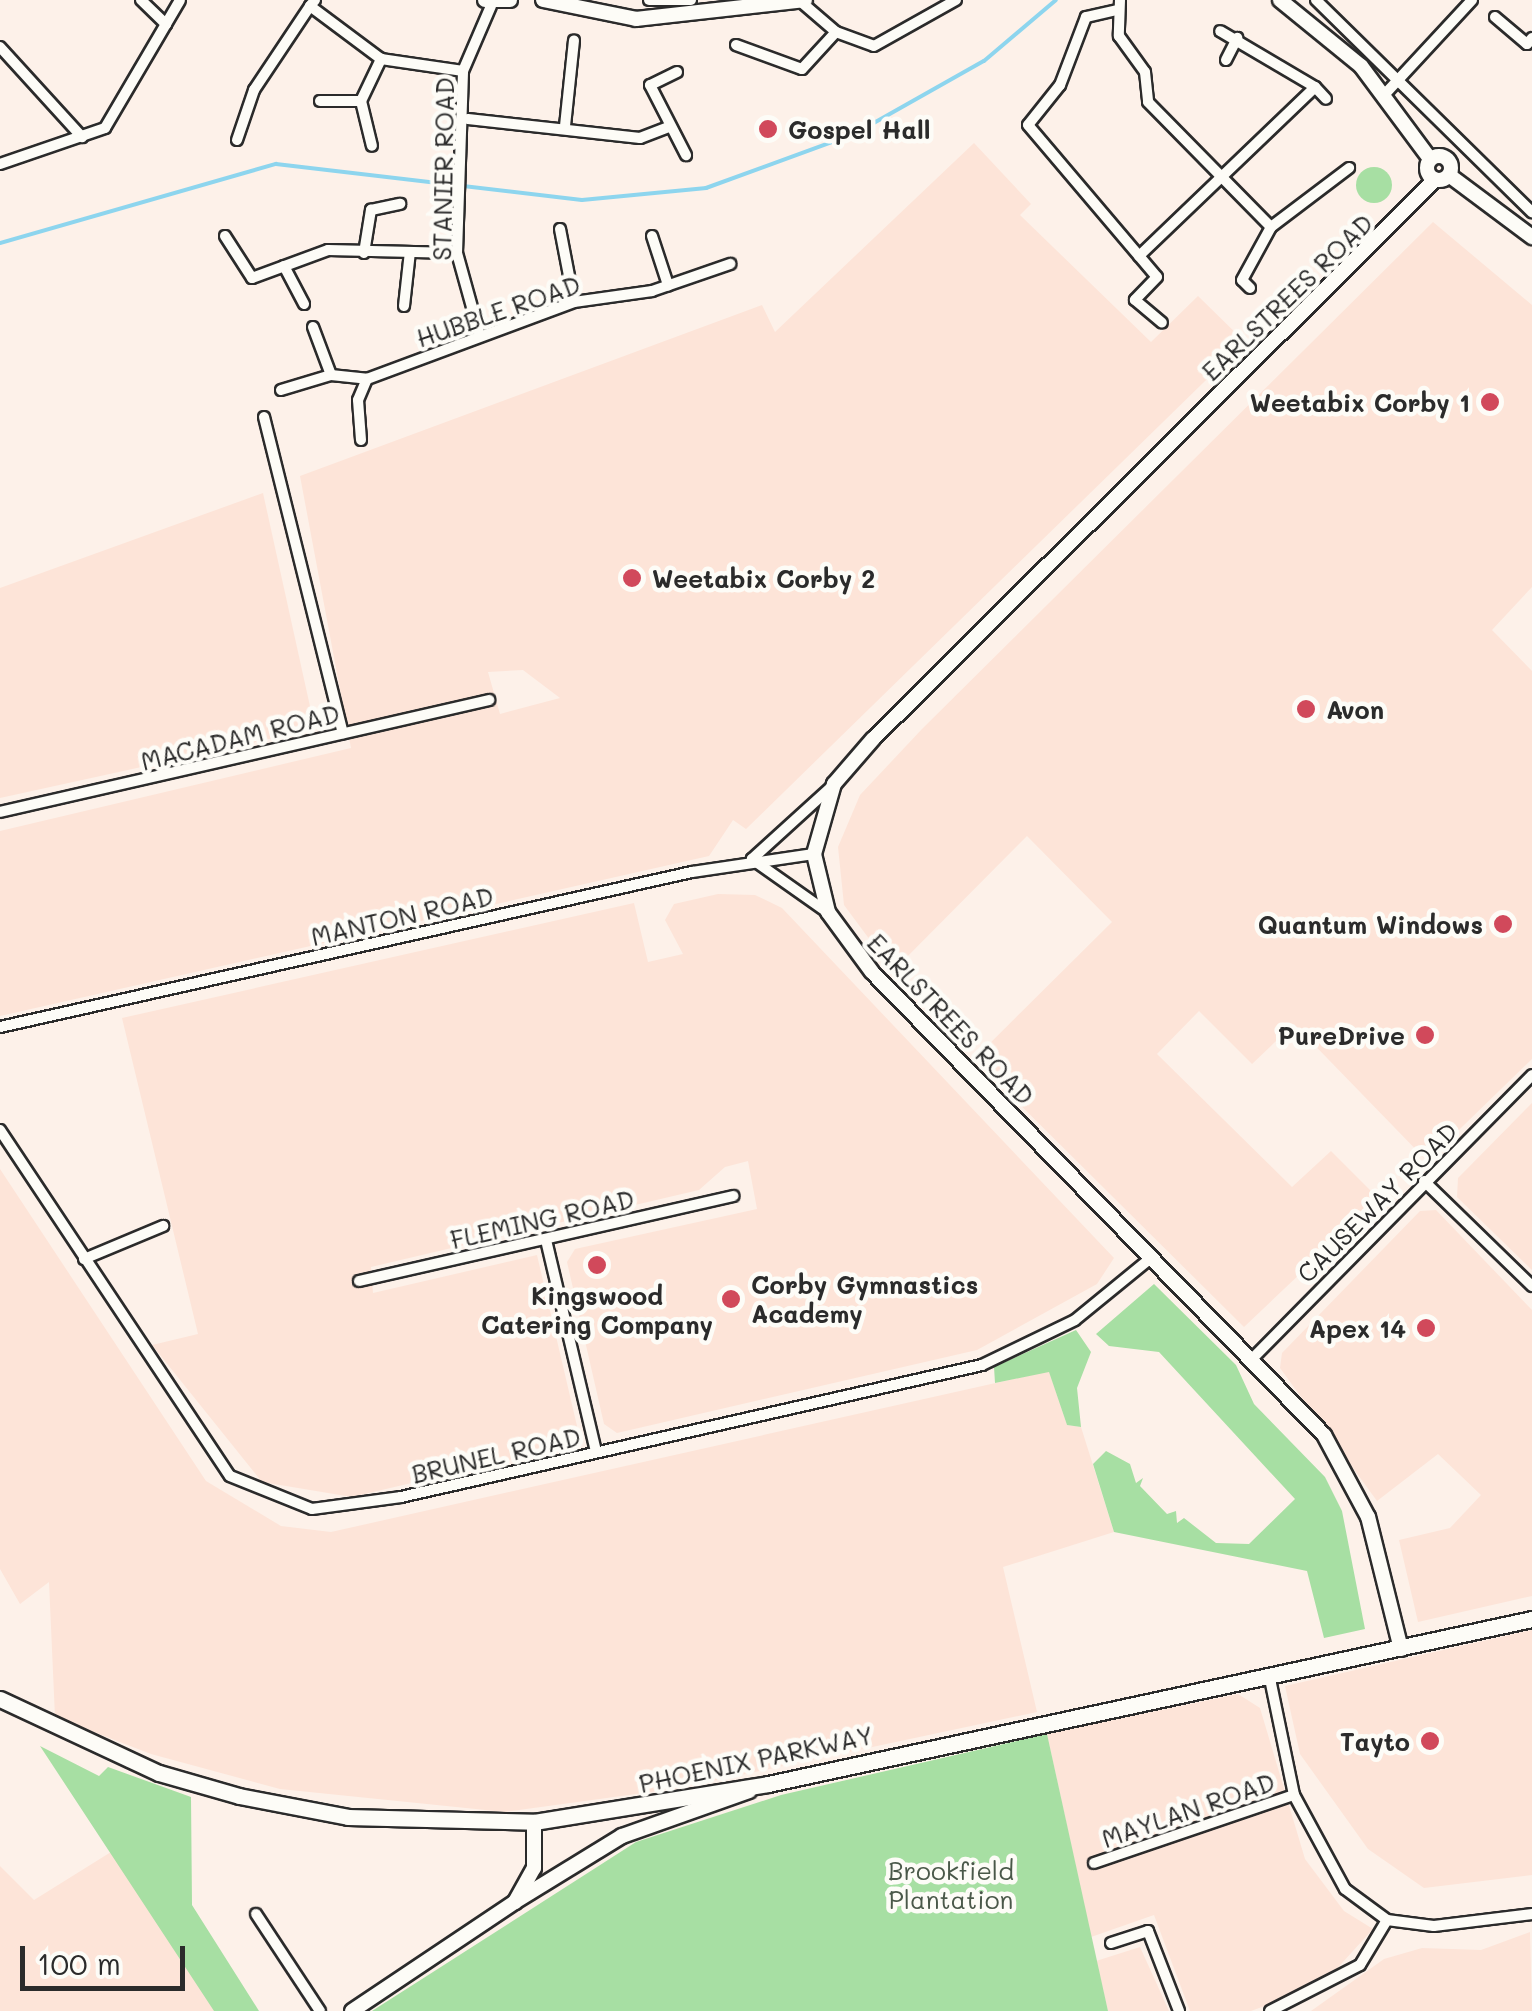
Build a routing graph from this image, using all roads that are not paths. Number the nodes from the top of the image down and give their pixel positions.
1 (141, 0) edge
2 (180, 0) edge
3 (510, 0) edge
4 (544, 0) edge
5 (649, 0) edge
6 (691, 0) edge
7 (956, 0) edge
8 (1280, 0) edge
9 (1316, 0) edge
10 (1472, 0) edge
11 (803, 1) edge
12 (312, 3) edge
13 (488, 3) edge
14 (1119, 5) edge
15 (618, 8) edge
16 (1495, 17) dead end
17 (166, 24) junction
18 (1220, 31) dead end
19 (836, 32) junction
20 (1236, 38) junction
21 (574, 40) dead end
22 (1530, 44) edge
23 (736, 45) dead end
24 (0, 47) edge
25 (381, 59) junction
26 (1226, 60) dead end
27 (463, 71) junction
28 (677, 72) dead end
29 (1401, 81) junction
30 (1314, 87) junction
31 (1385, 94) junction
32 (1326, 98) dead end
33 (320, 100) dead end
34 (362, 101) junction
35 (468, 120) junction
36 (565, 126) junction
37 (668, 128) junction
38 (82, 137) junction
39 (237, 140) dead end
40 (372, 146) dead end
41 (686, 156) dead end
42 (0, 164) edge
43 (1349, 168) dead end
44 (1220, 177) junction
45 (1442, 177) junction
46 (400, 204) dead end
47 (1532, 212) edge
48 (1271, 228) junction
49 (560, 229) dead end
50 (225, 236) dead end
51 (652, 236) dead end
52 (1532, 237) edge
53 (410, 252) junction
54 (364, 253) junction
55 (457, 253) junction
56 (1139, 256) junction
57 (730, 264) dead end
58 (284, 266) junction
59 (1234, 270) dead end
60 (668, 285) junction
61 (574, 302) junction
62 (304, 304) dead end
63 (404, 306) dead end
64 (1162, 323) dead end
65 (313, 327) dead end
66 (480, 336) junction
67 (331, 375) junction
68 (367, 379) junction
69 (280, 390) dead end
70 (264, 417) dead end
71 (362, 440) dead end
72 (489, 700) dead end
73 (343, 733) junction
74 (834, 784) junction
75 (0, 812) edge
76 (814, 854) junction
77 (752, 859) junction
78 (828, 912) junction
79 (0, 1027) edge
80 (1532, 1076) edge
81 (0, 1130) edge
82 (1424, 1182) junction
83 (733, 1196) dead end
84 (163, 1226) dead end
85 (546, 1240) junction
86 (1152, 1257) junction
87 (84, 1259) junction
88 (359, 1282) dead end
89 (1532, 1286) edge
90 (1252, 1359) junction
91 (596, 1452) junction
92 (1532, 1619) edge
93 (1401, 1648) junction
94 (1270, 1674) junction
95 (0, 1699) edge
96 (768, 1784) junction
97 (1294, 1795) junction
98 (534, 1822) junction
99 (1094, 1863) dead end
100 (515, 1902) junction
101 (256, 1914) dead end
102 (1532, 1914) edge
103 (1387, 1920) junction
104 (1111, 1942) dead end
105 (320, 2011) edge
106 (352, 2011) edge
107 (1179, 2011) edge
108 (1270, 2011) edge

1 - 17 street
2 - 17 street
3 - 13 street
4 - 15 street
5 - 6 street
7 - 19 street
8 - 31 street
9 - 29 street
10 - 29 street
11 - 15 street
11 - 19 street
12 - 25 street
12 - 39 street
13 - 27 street, STANIER ROAD
14 - 44 street
14 - 56 street
16 - 22 street
17 - 38 street
18 - 20 street
19 - 23 street
20 - 26 street
20 - 30 street
21 - 36 street
24 - 38 street
25 - 27 street
25 - 34 street
27 - 35 street, STANIER ROAD
28 - 37 street
29 - 31 street
29 - 47 street
30 - 32 street
30 - 44 street
31 - 45 street
33 - 34 street
34 - 40 street
35 - 36 street
35 - 55 street, STANIER ROAD
36 - 37 street
37 - 41 street
38 - 42 street
43 - 48 street
44 - 48 street
44 - 56 street
45 - 52 street
45 - 74 street, EARLSTREES ROAD
46 - 54 street
48 - 59 street
49 - 61 street
50 - 58 street
51 - 60 street
53 - 54 street
53 - 55 street
53 - 63 street
54 - 58 street
55 - 66 street, STANIER ROAD
56 - 64 street
57 - 60 street, HUBBLE ROAD
58 - 62 street
60 - 61 street, HUBBLE ROAD
61 - 66 street, HUBBLE ROAD
65 - 67 street
66 - 68 street, HUBBLE ROAD
67 - 68 street, HUBBLE ROAD
67 - 69 street, HUBBLE ROAD
68 - 71 street
70 - 73 street
72 - 73 street, MACADAM ROAD
73 - 75 street, MACADAM ROAD
74 - 76 street, EARLSTREES ROAD
74 - 77 street
76 - 77 street, MANTON ROAD
76 - 78 street, EARLSTREES ROAD
77 - 78 street
77 - 79 street, MANTON ROAD
78 - 86 street, EARLSTREES ROAD
80 - 82 street, CAUSEWAY ROAD
81 - 87 street, BRUNEL ROAD
82 - 89 street
82 - 90 street, CAUSEWAY ROAD
83 - 85 street, FLEMING ROAD
84 - 87 street
85 - 88 street, FLEMING ROAD
85 - 91 street
86 - 90 street, EARLSTREES ROAD
86 - 91 street, BRUNEL ROAD
87 - 91 street, BRUNEL ROAD
90 - 93 street, EARLSTREES ROAD
92 - 93 main road, PHOENIX PARKWAY
93 - 94 main road, PHOENIX PARKWAY
94 - 96 main road, PHOENIX PARKWAY
94 - 97 street
95 - 98 main road, PHOENIX PARKWAY
96 - 98 main road, PHOENIX PARKWAY
96 - 100 street
97 - 99 street, MAYLAN ROAD
97 - 103 street
98 - 100 street
100 - 106 street
101 - 105 street
102 - 103 street
103 - 108 street
104 - 107 street

